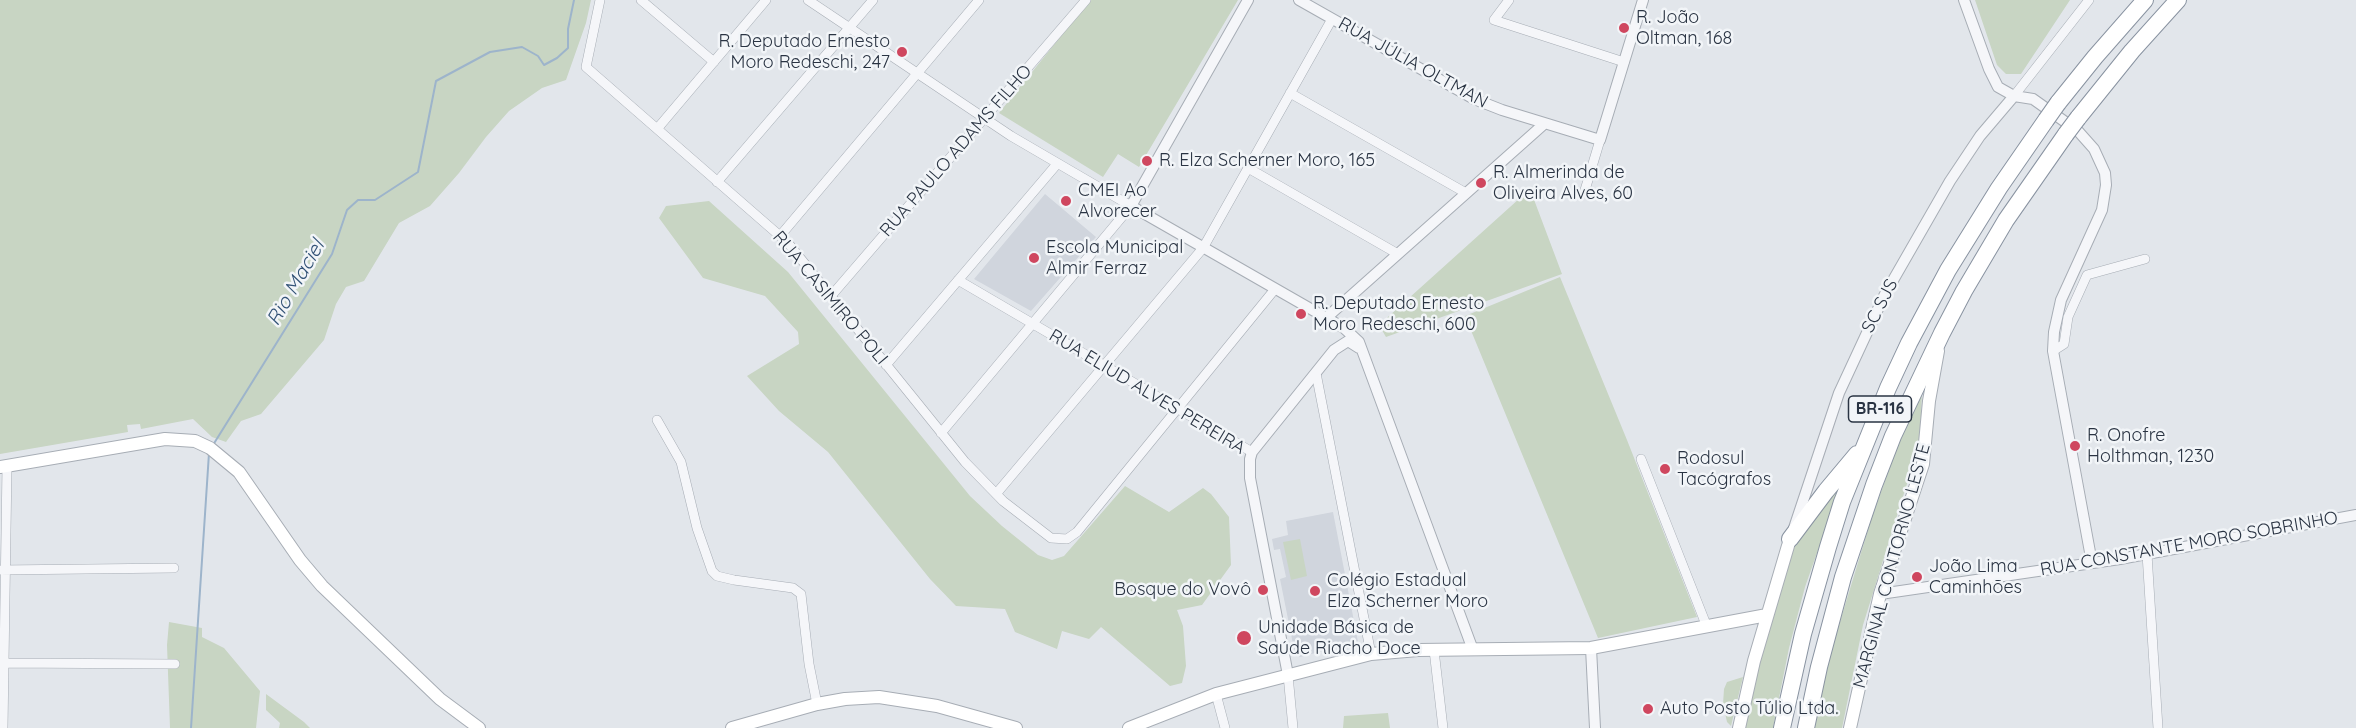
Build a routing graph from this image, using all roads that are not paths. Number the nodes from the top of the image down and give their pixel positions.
1 (600, 0) edge
2 (641, 0) edge
3 (766, 0) edge
4 (808, 0) edge
5 (873, 0) edge
6 (979, 0) edge
7 (1248, 0) edge
8 (1299, 0) edge
9 (1509, 0) edge
10 (1643, 0) edge
11 (1964, 0) edge
12 (2089, 0) edge
13 (2145, 0) edge
14 (2178, 0) edge
15 (1080, 2) edge
16 (1332, 19) junction
17 (849, 28) junction
18 (714, 62) junction
19 (1623, 63) junction
20 (917, 73) junction
21 (1290, 93) junction
22 (2014, 96) junction
23 (984, 118) junction
24 (1545, 124) junction
25 (657, 129) junction
26 (1600, 140) junction
27 (1057, 164) junction
28 (1248, 168) junction
29 (717, 182) junction
30 (1585, 190) dead end
31 (1466, 193) junction
32 (1131, 206) junction
33 (780, 236) junction
34 (1203, 248) junction
35 (1398, 254) junction
36 (2145, 259) dead end
37 (958, 280) junction
38 (1275, 289) junction
39 (831, 296) junction
40 (1326, 318) junction
41 (1032, 324) junction
42 (1942, 333) junction
43 (1334, 350) junction
44 (2053, 351) junction
45 (1364, 352) junction
46 (886, 365) junction
47 (1104, 365) junction
48 (1316, 373) junction
49 (1178, 409) junction
50 (657, 420) dead end
51 (941, 433) junction
52 (1867, 442) junction
53 (1252, 452) junction
54 (1641, 459) dead end
55 (4, 467) edge
56 (996, 494) junction
57 (2356, 515) edge
58 (1790, 539) junction
59 (2147, 554) junction
60 (2092, 564) junction
61 (174, 568) dead end
62 (3, 570) edge
63 (1880, 594) junction
64 (1767, 615) junction
65 (1707, 627) junction
66 (1591, 648) junction
67 (1434, 650) junction
68 (1473, 650) junction
69 (1371, 654) junction
70 (2, 663) edge
71 (175, 664) dead end
72 (1288, 675) junction
73 (1216, 694) junction
74 (816, 704) junction
75 (756, 725) edge
76 (3, 728) edge
77 (479, 728) edge
78 (732, 728) edge
79 (1016, 728) edge
80 (1129, 728) edge
81 (1225, 728) edge
82 (1293, 728) edge
83 (1443, 728) edge
84 (1595, 728) edge
85 (1739, 728) edge
86 (1782, 728) edge
87 (1806, 728) edge
88 (1850, 728) edge
89 (2158, 728) edge

1 - 25 street, RUA CASIMIRO POLI
2 - 18 street
3 - 18 street
4 - 17 street
5 - 17 street
6 - 20 street
7 - 32 street
8 - 16 street, RUA JÚLIA OLTMAN
9 - 19 street
10 - 19 street
11 - 22 street
12 - 22 street
13 - 52 highway, BR-116, bridge
14 - 42 highway, BR-116, bridge
15 - 23 street, RUA PAULO ADAMS FILHO
16 - 21 street
16 - 24 street, RUA JÚLIA OLTMAN
17 - 20 street
17 - 29 street
18 - 25 street
19 - 26 street
20 - 23 street
20 - 33 street
21 - 28 street
21 - 31 street
22 - 44 street
22 - 58 street, SC SJS
23 - 27 street
23 - 39 street, RUA PAULO ADAMS FILHO
24 - 26 street, RUA JÚLIA OLTMAN
24 - 31 street
25 - 29 street, RUA CASIMIRO POLI
26 - 30 street
27 - 32 street
27 - 37 street
28 - 34 street
28 - 35 street
29 - 33 street, RUA CASIMIRO POLI
31 - 35 street
32 - 34 street
32 - 41 street
33 - 39 street, RUA CASIMIRO POLI
34 - 38 street
34 - 47 street
35 - 40 street
36 - 44 street
37 - 41 street, RUA ELIUD ALVES PEREIRA
37 - 46 street
38 - 40 street
38 - 49 street
39 - 46 street, RUA CASIMIRO POLI
40 - 43 street
40 - 45 street
41 - 47 street, RUA ELIUD ALVES PEREIRA
41 - 51 street
42 - 63 main road, MARGINAL CONTORNO LESTE
42 - 87 highway, BR-116
43 - 45 street
43 - 48 street
44 - 60 street
45 - 68 street
46 - 51 street, RUA CASIMIRO POLI
47 - 49 street, RUA ELIUD ALVES PEREIRA
47 - 56 street
48 - 53 street
48 - 69 street
49 - 53 street, RUA ELIUD ALVES PEREIRA
49 - 56 street, RUA CASIMIRO POLI
50 - 74 street
51 - 56 street, RUA CASIMIRO POLI
52 - 58 highway
52 - 86 highway, BR-116
53 - 72 street, RUA ELIUD ALVES PEREIRA
54 - 65 street
55 - 62 street
55 - 77 main road
57 - 59 street, RUA CONSTANTE MORO SOBRINHO
58 - 64 main road
59 - 60 street, RUA CONSTANTE MORO SOBRINHO
59 - 89 street
60 - 63 street, RUA CONSTANTE MORO SOBRINHO
61 - 62 street
62 - 70 street
63 - 88 main road, MARGINAL CONTORNO LESTE
64 - 65 main road
64 - 85 main road
65 - 66 main road
66 - 68 main road
66 - 84 street
67 - 68 main road
67 - 69 main road
67 - 83 street
69 - 72 main road
70 - 71 street
70 - 76 street
72 - 73 main road
72 - 82 street, RUA ELIUD ALVES PEREIRA
73 - 80 main road
73 - 81 street
74 - 75 main road
74 - 79 main road
75 - 78 main road

